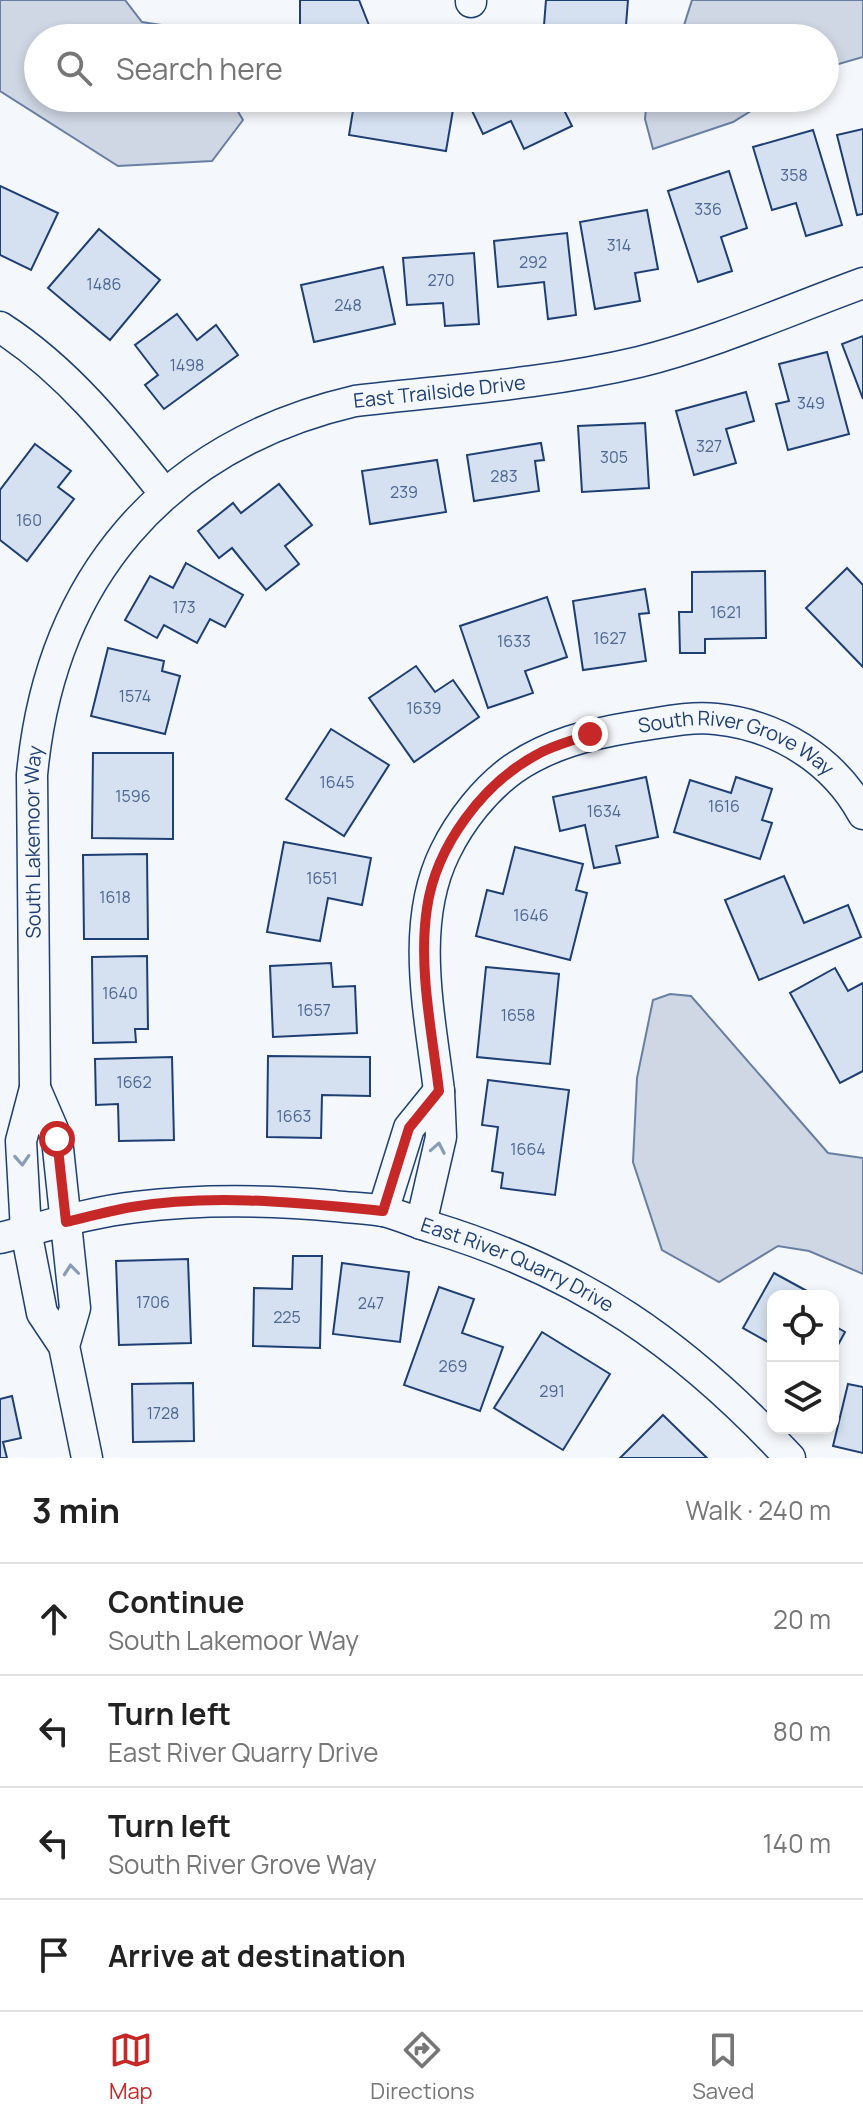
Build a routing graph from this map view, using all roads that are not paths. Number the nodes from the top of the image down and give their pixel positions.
1 (863, 283) edge
2 (0, 327) edge
3 (165, 494) junction
4 (80, 603) joint
5 (863, 814) edge
6 (35, 1088) junction
7 (439, 1091) junction
8 (383, 1211) junction
9 (66, 1222) junction
10 (421, 1224) junction
11 (13, 1234) edge
12 (64, 1346) junction
13 (781, 1455) edge
14 (87, 1458) edge

1 - 3 street, East Trailside Drive
2 - 3 street
3 - 4 street, East Trailside Drive
4 - 6 street, South Lakemoor Way
5 - 7 street, South River Grove Way
6 - 9 street, South Lakemoor Way
6 -> 11 street, South Lakemoor Way
7 - 8 street
10 -> 7 street, South River Grove Way
8 - 9 street, East River Quarry Drive
8 - 10 street, East River Quarry Drive
9 - 11 street, East River Quarry Drive
12 -> 9 street, South Lakemoor Way
10 - 13 street, East River Quarry Drive
11 - 12 street, South Lakemoor Way
12 - 14 street, South Lakemoor Way

